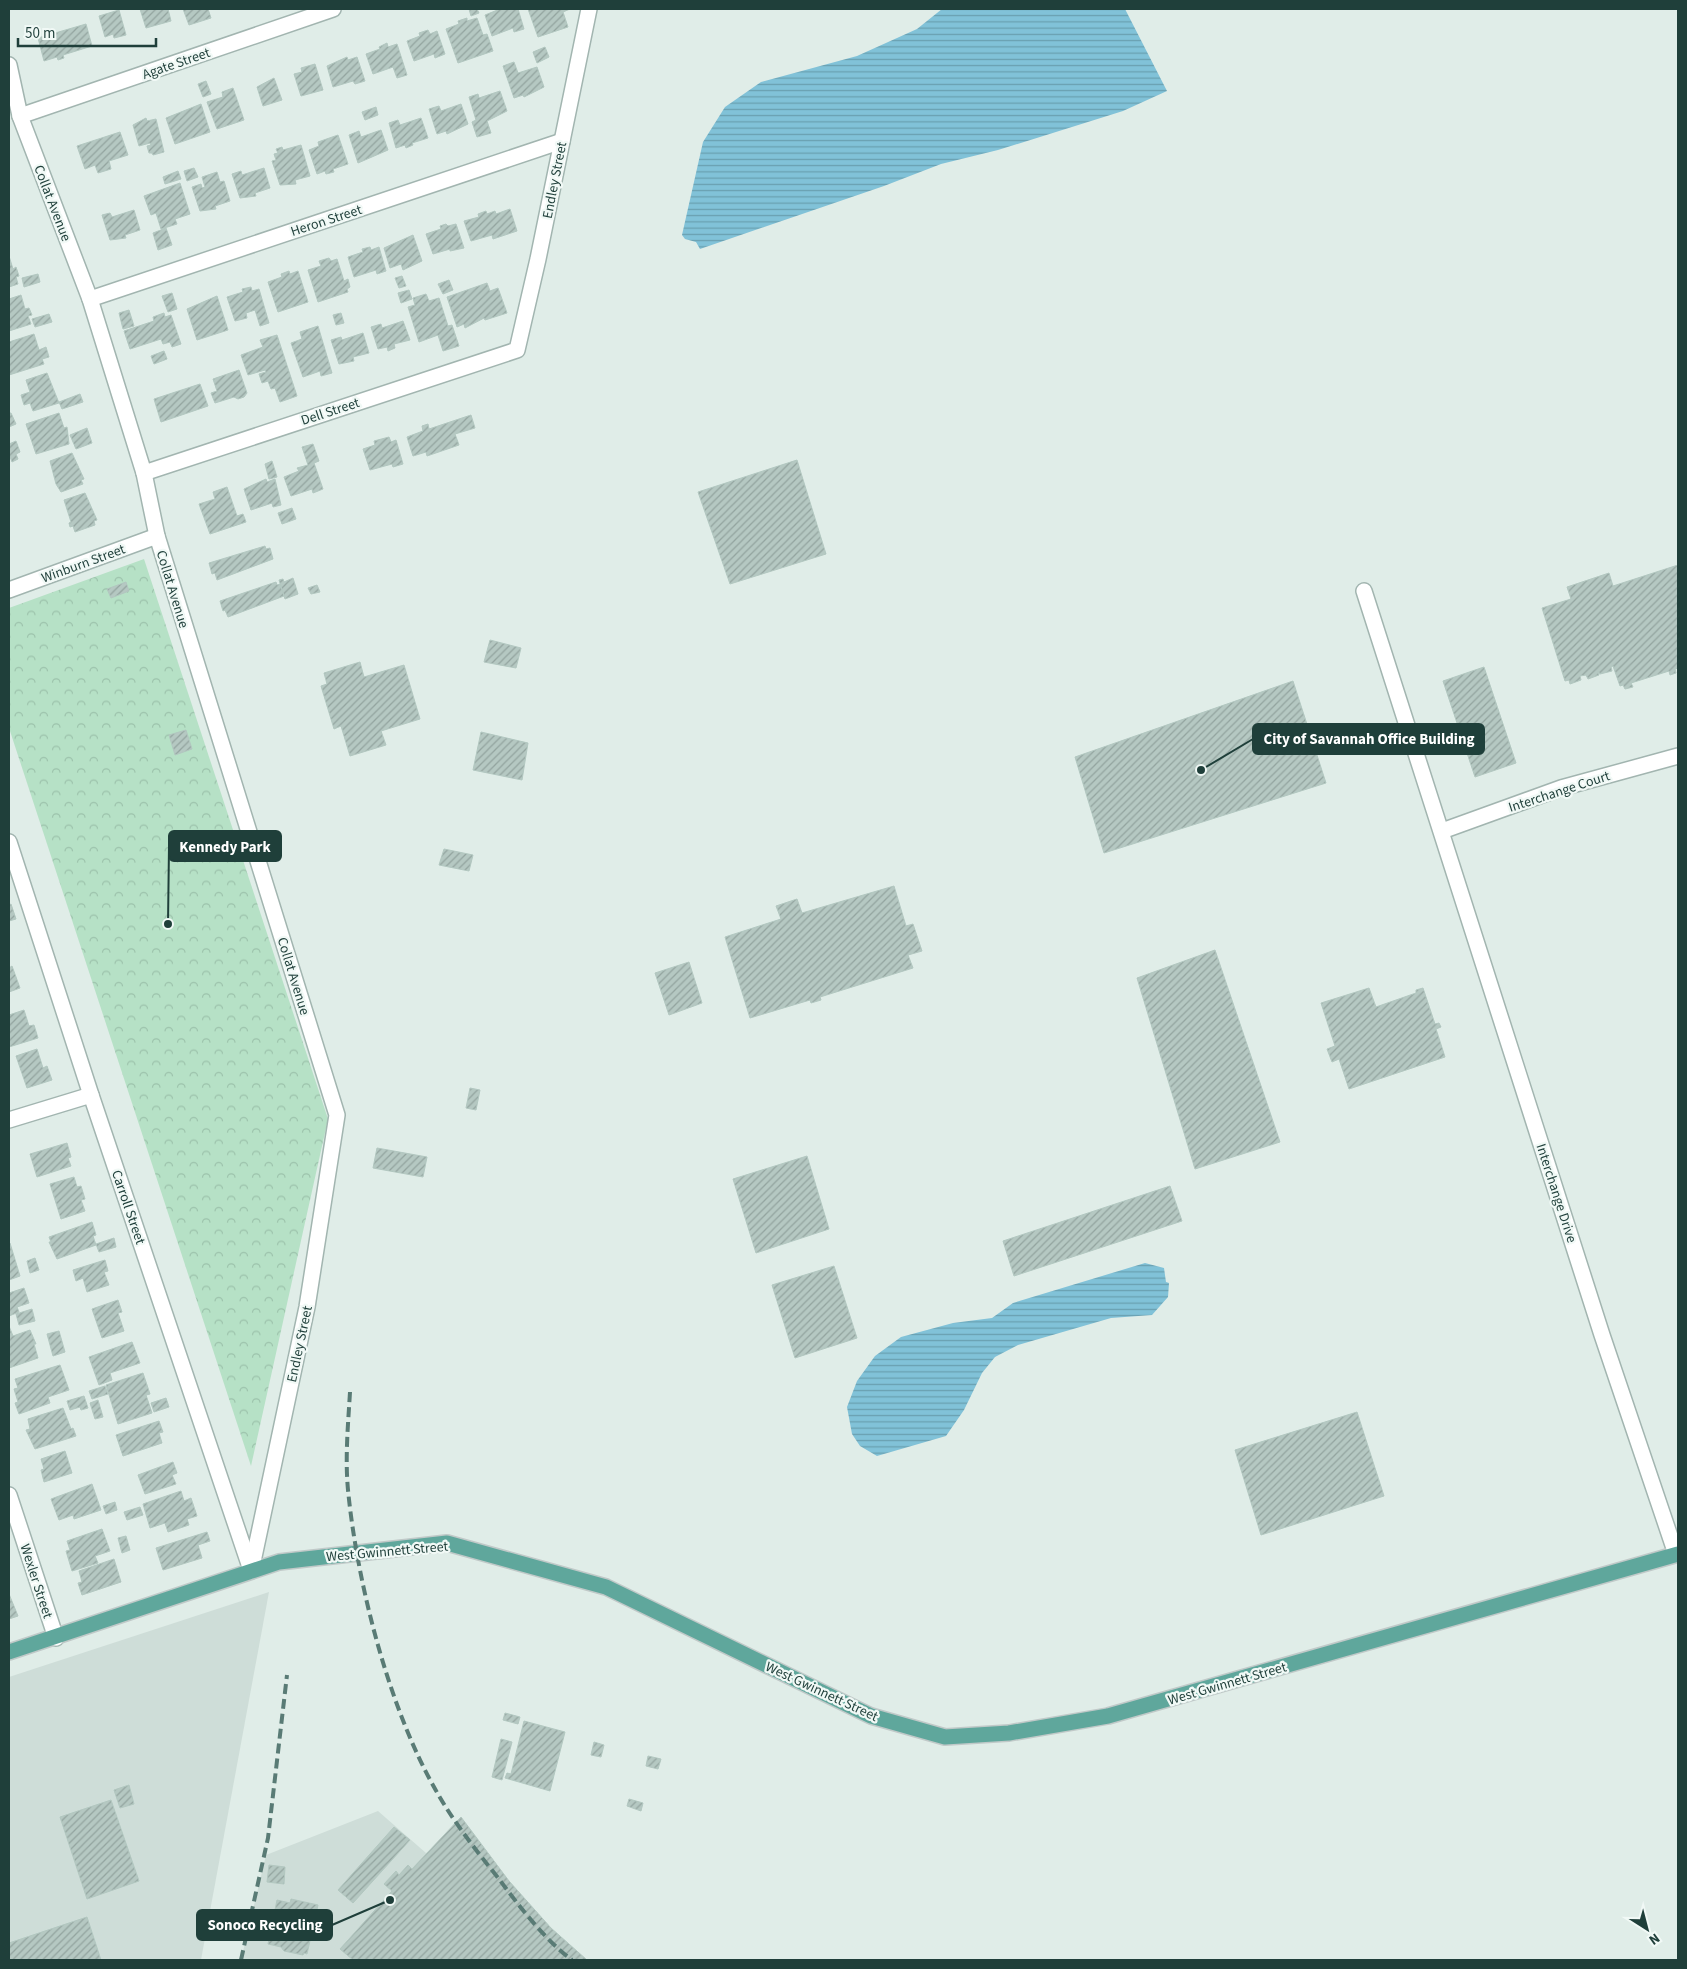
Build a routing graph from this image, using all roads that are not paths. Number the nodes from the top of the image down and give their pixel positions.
1 (332, 9) edge
2 (589, 9) edge
3 (9, 65) edge
4 (20, 116) junction
5 (562, 141) junction
6 (90, 299) junction
7 (517, 350) joint
8 (144, 472) junction
9 (157, 536) junction
10 (9, 590) edge
11 (1364, 591) dead end
12 (1678, 756) edge
13 (1442, 831) junction
14 (9, 842) edge
15 (91, 1095) junction
16 (337, 1115) joint
17 (9, 1120) edge
18 (9, 1495) edge
19 (1677, 1554) edge
20 (251, 1571) junction
21 (56, 1638) junction
22 (9, 1652) edge

1 - 4 street, Agate Street
2 - 5 street, Endley Street
3 - 4 street, Collat Avenue
4 - 6 street, Collat Avenue
5 - 6 street, Heron Street
5 - 7 street, Endley Street
6 - 8 street, Collat Avenue
7 - 8 street, Dell Street
8 - 9 street, Collat Avenue
9 - 10 street, Winburn Street
9 - 16 street, Collat Avenue
11 - 13 street, Interchange Drive
12 - 13 street, Interchange Court
13 - 19 street, Interchange Drive
14 - 15 street, Carroll Street
15 - 17 street
15 - 20 street, Carroll Street
16 - 20 street, Endley Street
18 - 21 street, Wexler Street
19 - 20 main road, West Gwinnett Street
20 - 21 main road, West Gwinnett Street
21 - 22 main road, West Gwinnett Street

